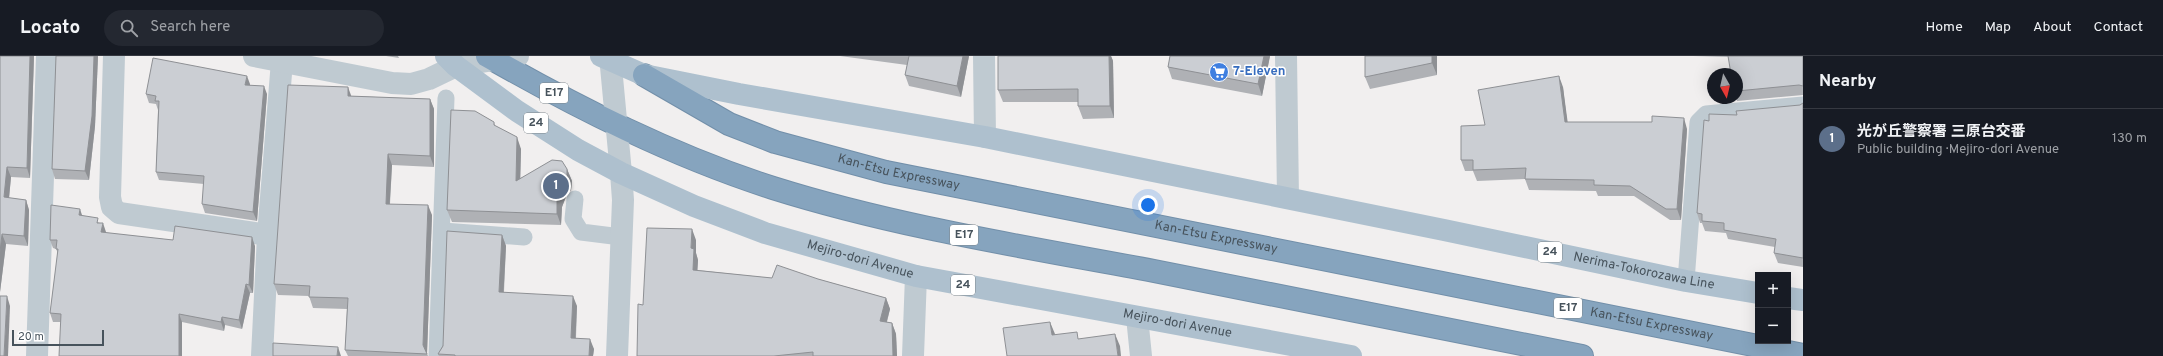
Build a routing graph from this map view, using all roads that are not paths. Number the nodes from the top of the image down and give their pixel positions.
1 (47, 56) edge
2 (114, 56) edge
3 (254, 56) edge
4 (518, 56) edge
5 (984, 56) edge
6 (1286, 56) edge
7 (607, 57) edge
8 (490, 58) edge
9 (282, 61) junction
10 (451, 61) edge
11 (644, 75) junction
12 (446, 98) dead end
13 (1803, 105) edge
14 (617, 124) junction
15 (985, 138) junction
16 (621, 173) junction
17 (1288, 198) junction
18 (575, 199) dead end
19 (443, 231) junction
20 (268, 234) junction
21 (524, 237) dead end
22 (621, 237) junction
23 (916, 276) junction
24 (1686, 281) junction
25 (1755, 292) edge
26 (1791, 298) edge
27 (1803, 300) edge
28 (1137, 317) junction
29 (1803, 355) edge
30 (37, 356) edge
31 (262, 356) edge
32 (437, 356) edge
33 (617, 356) edge
34 (913, 356) edge
35 (1141, 356) edge
36 (1351, 356) edge
37 (1582, 356) edge

1 - 30 street
2 - 20 street
3 - 9 street
4 - 8 street
5 - 15 street
6 - 17 street
7 - 11 main road, 24
7 - 14 street
8 - 10 street
8 - 14 highway, E17
9 - 10 street
9 - 20 street
10 - 16 main road, Mejiro-dori Avenue / 24
11 - 15 main road, 24
11 - 29 highway, Kan-Etsu Expressway / E17
12 - 19 lane
13 - 24 lane
14 - 16 street
14 - 37 highway, E17
15 - 17 main road, 24
16 - 22 street
16 - 23 main road, Mejiro-dori Avenue / 24
17 - 24 main road, Nerima-Tokorozawa Line / 24
18 - 22 lane
19 - 21 lane
19 - 32 lane
20 - 31 street
22 - 33 street
23 - 28 main road, Mejiro-dori Avenue / 24
23 - 34 street
24 - 25 main road, Nerima-Tokorozawa Line / 24
26 - 27 main road
28 - 35 street
28 - 36 main road, Mejiro-dori Avenue / 24

